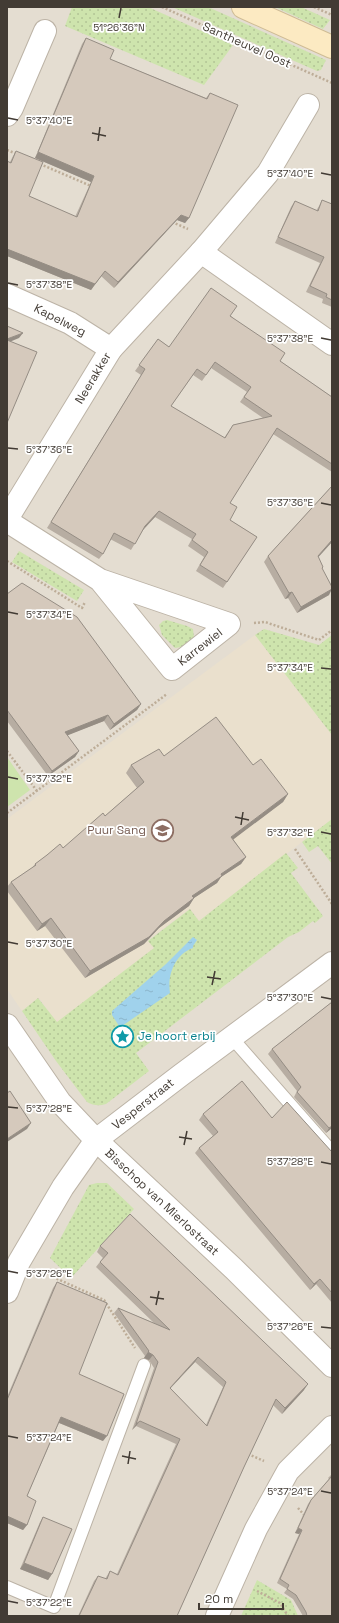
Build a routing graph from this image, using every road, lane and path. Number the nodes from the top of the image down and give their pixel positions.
1 (162, 7) edge
2 (243, 7) edge
3 (314, 7) edge
4 (332, 15) edge
5 (45, 31) dead end
6 (332, 47) edge
7 (332, 83) edge
8 (308, 105) dead end
9 (7, 115) edge
10 (7, 150) edge
11 (22, 156) edge
12 (36, 163) edge
13 (94, 188) edge
14 (171, 222) edge
15 (206, 246) junction
16 (7, 295) edge
17 (332, 344) edge
18 (111, 349) junction
19 (7, 520) edge
20 (7, 562) edge
21 (100, 580) junction
22 (229, 624) junction
23 (332, 630) edge
24 (172, 669) junction
25 (7, 751) edge
26 (37, 791) junction
27 (7, 813) edge
28 (295, 849) dead end
29 (332, 904) edge
30 (332, 963) edge
31 (7, 1025) edge
32 (232, 1038) junction
33 (96, 1140) junction
34 (327, 1146) edge
35 (19, 1262) junction
36 (7, 1292) edge
37 (144, 1365) joint
38 (332, 1366) edge
39 (332, 1427) edge
40 (244, 1453) edge
41 (283, 1479) junction
42 (305, 1516) edge
43 (233, 1580) junction
44 (7, 1587) edge
45 (217, 1616) edge
46 (288, 1616) edge

1 - 7 path, Santheuvel Oost
2 - 6 street
3 - 4 path
5 - 9 street
8 - 15 street, Neerakker
10 - 11 path
12 - 13 path
14 - 15 path
15 - 17 street
15 - 18 street, Neerakker
16 - 18 street, Kapelweg
18 - 19 street, Neerakker
19 - 21 street, Karrewiel
20 - 21 path
21 - 22 street, Karrewiel
21 - 24 street, Karrewiel
22 - 23 path
22 - 24 street, Karrewiel
24 - 26 path
25 - 26 path
26 - 27 path
28 - 29 path
30 - 32 street, Vesperstraat
31 - 33 street, Bisschop van Mierlostraat
32 - 33 street, Vesperstraat
32 - 34 lane
33 - 35 street, Vesperstraat
33 - 38 street, Bisschop van Mierlostraat
35 - 36 street, Vesperstraat
35 - 37 path
37 - 44 lane
39 - 41 street
40 - 41 path
41 - 42 path
41 - 43 street
43 - 45 street
43 - 46 path

